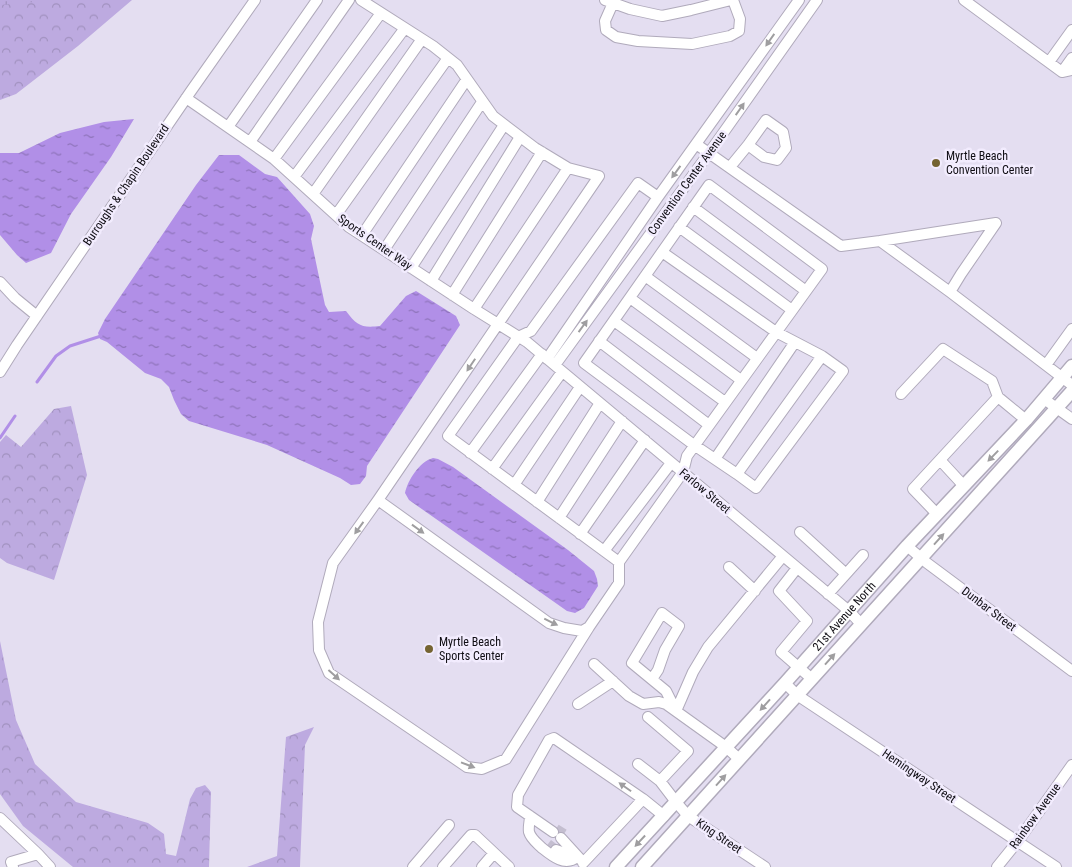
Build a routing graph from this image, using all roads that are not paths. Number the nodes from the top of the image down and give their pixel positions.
1 (255, 0) edge
2 (317, 0) edge
3 (349, 0) edge
4 (361, 0) edge
5 (732, 0) edge
6 (798, 0) edge
7 (817, 0) edge
8 (964, 0) edge
9 (609, 2) edge
10 (381, 13) junction
11 (405, 28) junction
12 (1072, 30) edge
13 (422, 39) junction
14 (448, 58) junction
15 (1072, 58) edge
16 (1049, 62) junction
17 (1067, 71) edge
18 (467, 79) junction
19 (186, 98) junction
20 (482, 102) junction
21 (504, 125) junction
22 (228, 127) junction
23 (520, 137) junction
24 (250, 142) junction
25 (696, 144) junction
26 (748, 145) dead end
27 (542, 152) junction
28 (709, 153) junction
29 (274, 159) junction
30 (730, 167) junction
31 (568, 168) junction
32 (294, 177) junction
33 (313, 194) junction
34 (658, 197) junction
35 (693, 207) junction
36 (336, 215) junction
37 (679, 227) junction
38 (362, 235) junction
39 (880, 241) junction
40 (384, 250) junction
41 (662, 252) junction
42 (411, 268) junction
43 (645, 276) junction
44 (431, 281) junction
45 (0, 282) edge
46 (806, 291) junction
47 (950, 292) junction
48 (452, 295) junction
49 (630, 298) junction
50 (474, 309) junction
51 (792, 310) junction
52 (37, 316) junction
53 (614, 321) junction
54 (498, 325) junction
55 (1072, 329) edge
56 (776, 332) junction
57 (518, 337) junction
58 (599, 341) junction
59 (795, 342) junction
60 (822, 356) junction
61 (757, 358) junction
62 (552, 362) junction
63 (1046, 365) junction
64 (1072, 366) edge
65 (0, 372) edge
66 (741, 380) junction
67 (1067, 382) edge
68 (580, 387) junction
69 (1072, 391) edge
70 (901, 394) dead end
71 (998, 397) junction
72 (1044, 399) junction
73 (725, 402) junction
74 (600, 404) junction
75 (1057, 408) junction
76 (1072, 419) edge
77 (1026, 420) junction
78 (622, 421) junction
79 (709, 424) junction
80 (645, 440) junction
81 (694, 445) junction
82 (470, 453) junction
83 (715, 459) junction
84 (940, 460) junction
85 (671, 463) junction
86 (492, 469) junction
87 (683, 472) junction
88 (737, 474) junction
89 (514, 485) junction
90 (964, 486) junction
91 (378, 500) junction
92 (537, 502) junction
93 (937, 514) junction
94 (559, 518) junction
95 (800, 532) dead end
96 (580, 534) junction
97 (907, 546) junction
98 (604, 551) junction
99 (863, 555) dead end
100 (783, 556) junction
101 (921, 558) junction
102 (619, 562) junction
103 (729, 567) dead end
104 (797, 568) junction
105 (846, 574) junction
106 (755, 591) junction
107 (828, 594) junction
108 (849, 611) junction
109 (862, 624) junction
110 (589, 627) junction
111 (594, 664) dead end
112 (798, 667) junction
113 (1072, 671) edge
114 (652, 679) junction
115 (812, 679) junction
116 (612, 681) junction
117 (785, 683) junction
118 (798, 695) junction
119 (578, 704) dead end
120 (676, 711) junction
121 (648, 717) dead end
122 (726, 747) junction
123 (739, 760) junction
124 (638, 764) dead end
125 (1072, 765) edge
126 (660, 781) junction
127 (643, 799) junction
128 (676, 802) junction
129 (530, 816) junction
130 (664, 816) junction
131 (688, 816) junction
132 (0, 818) edge
133 (449, 825) dead end
134 (556, 839) junction
135 (1018, 841) junction
136 (494, 853) junction
137 (38, 854) junction
138 (583, 862) edge
139 (13, 867) edge
140 (50, 867) edge
141 (413, 867) edge
142 (443, 867) edge
143 (482, 867) edge
144 (509, 867) edge
145 (616, 867) edge
146 (642, 867) edge
147 (765, 867) edge
148 (997, 867) edge
149 (1056, 867) edge

1 - 19 street, Burroughs & Chapin Boulevard
2 - 22 street
3 - 24 street
4 - 10 street
5 - 9 street
5 - 9 street
6 -> 25 street, Convention Center Avenue
28 -> 7 street, Convention Center Avenue
8 - 16 street
10 - 11 street
10 - 29 street
11 - 13 street
11 - 32 street
12 - 16 street
13 - 14 street
13 - 33 street
14 - 18 street
14 - 36 street
15 - 17 street
16 - 17 street
18 - 20 street
18 - 38 street
19 - 22 street, Sports Center Way
19 - 52 street, Burroughs & Chapin Boulevard
20 - 21 street
20 - 40 street
21 - 23 street
21 - 42 street
22 - 24 street, Sports Center Way
23 - 27 street
23 - 44 street
24 - 29 street, Sports Center Way
25 - 28 street
25 -> 34 street, Convention Center Avenue
26 - 30 street
27 - 31 street
27 - 48 street
28 - 30 street
62 -> 28 street, Convention Center Avenue
29 - 32 street, Sports Center Way
30 - 39 street
31 - 50 street
31 - 54 street
32 - 33 street, Sports Center Way
33 - 36 street, Sports Center Way
34 - 57 street
34 - 62 street, Convention Center Avenue
35 - 37 street
35 - 46 street
35 - 46 street
36 - 38 street, Sports Center Way
37 - 41 street
37 - 51 street
38 - 40 street, Sports Center Way
39 - 47 street
39 - 47 street
40 - 42 street, Sports Center Way
41 - 43 street
41 - 56 street
42 - 44 street, Sports Center Way
43 - 49 street
43 - 61 street
44 - 48 street, Sports Center Way
45 - 52 street
46 - 51 street
47 - 63 street
48 - 50 street, Sports Center Way
49 - 53 street
49 - 66 street
50 - 54 street, Sports Center Way
51 - 56 street
52 - 65 street, Burroughs & Chapin Boulevard
53 - 58 street
53 - 73 street
54 - 57 street, Sports Center Way
54 -> 91 street
55 - 63 street
56 - 59 street
56 - 61 street
57 - 62 street, Sports Center Way
57 - 82 street
58 - 79 street
58 - 81 street
59 - 60 street
59 - 83 street
60 - 88 street
60 - 88 street
61 - 66 street
62 - 68 street, Farlow Street
62 - 82 street
62 - 86 street
63 - 67 street
64 - 67 main road, 21st Avenue North
66 - 73 street
67 - 72 main road, 21st Avenue North
68 - 74 street, Farlow Street
68 - 89 street
69 - 75 main road, 21st Avenue North
70 - 71 street
71 - 77 street
71 - 84 street
72 - 75 street
72 - 77 main road, 21st Avenue North
73 - 79 street
74 - 78 street, Farlow Street
74 - 92 street
75 - 76 street
101 -> 75 main road, 21st Avenue North
77 -> 90 main road, 21st Avenue North
78 - 80 street, Farlow Street
78 - 94 street
79 - 81 street
80 - 85 street, Farlow Street
80 - 96 street
81 - 83 street
81 - 87 street
82 - 86 street
83 - 88 street
84 - 90 street
84 - 93 street
85 - 87 street, Farlow Street
85 - 98 street
86 - 89 street
87 - 100 street, Farlow Street
87 - 102 street
89 - 92 street
90 - 93 main road, 21st Avenue North
91 -> 110 street
91 -> 110 street
92 - 94 street
93 - 97 main road, 21st Avenue North
94 - 96 street
95 - 105 street
96 - 98 street
97 - 101 street, Dunbar Street
97 - 108 main road, 21st Avenue North
98 - 102 street
99 - 105 street
100 - 104 street, Farlow Street
100 - 106 street
101 - 109 main road, 21st Avenue North
101 - 113 street, Dunbar Street
102 - 110 street
103 - 106 street
104 - 107 street, Farlow Street
104 - 112 street
105 - 107 street
106 - 120 street
107 - 108 street, Farlow Street
108 - 109 street, Farlow Street
108 - 112 main road, 21st Avenue North
115 -> 109 main road, 21st Avenue North
111 - 116 street
112 - 115 street
112 - 117 main road, 21st Avenue North
114 - 114 street
114 - 120 street
115 - 118 main road, 21st Avenue North
116 - 119 street
116 - 120 street
117 - 118 street, Hemingway Street
117 -> 122 main road, 21st Avenue North
118 - 123 main road, 21st Avenue North
118 - 135 street, Hemingway Street
120 - 122 street
121 - 126 street
122 - 123 street
122 - 128 main road, 21st Avenue North
131 -> 123 main road, 21st Avenue North
124 - 126 street, King Street
125 - 135 street, Rainbow Avenue
126 - 128 street, King Street
127 -> 129 street
127 - 130 street
127 - 138 street
128 - 130 main road, 21st Avenue North
128 - 131 street, King Street
129 - 134 street
129 - 138 street
130 -> 145 main road, 21st Avenue North
131 - 146 main road, 21st Avenue North
131 - 147 street, King Street
132 - 137 street
133 - 141 street
134 - 138 street
134 - 138 street
135 - 148 street, Rainbow Avenue
135 - 149 street, Hemingway Street
136 - 142 street
136 - 143 street
136 - 144 street
137 - 139 street
137 - 140 street

